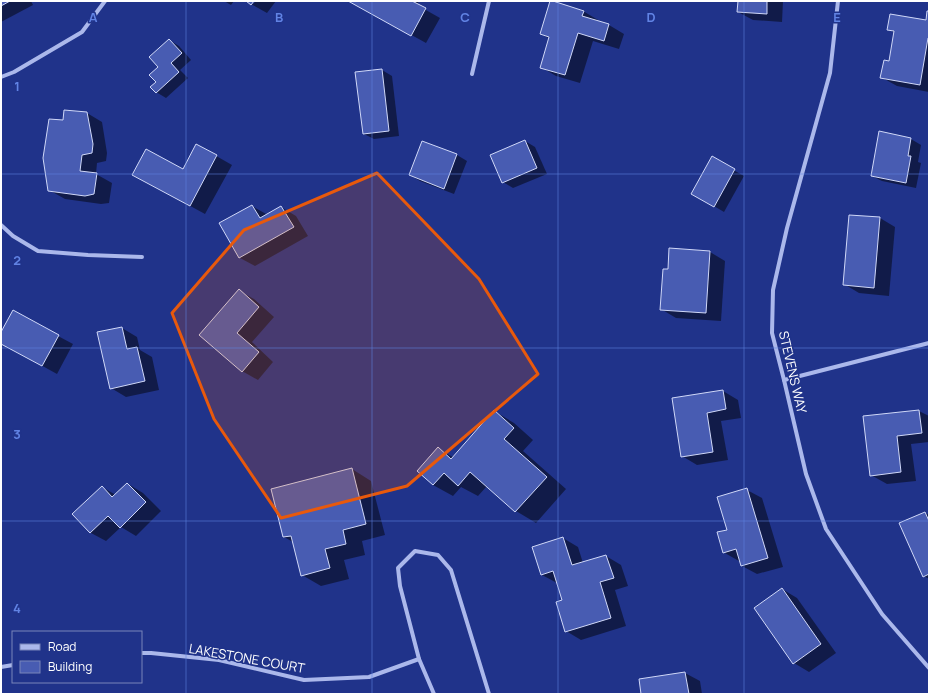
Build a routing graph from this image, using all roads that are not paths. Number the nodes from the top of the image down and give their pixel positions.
1 (105, 1) edge
2 (489, 1) edge
3 (838, 1) edge
4 (472, 74) dead end
5 (1, 77) edge
6 (1, 225) edge
7 (142, 258) dead end
8 (929, 343) edge
9 (784, 380) junction
10 (142, 653) edge
11 (419, 659) junction
12 (12, 665) edge
13 (1, 667) edge
14 (929, 668) edge
15 (434, 694) edge
16 (489, 694) edge

1 - 5 street
2 - 4 street
3 - 9 street, STEVENS WAY
6 - 7 street
8 - 9 street
9 - 14 street, STEVENS WAY
10 - 11 street, LAKESTONE COURT
11 - 15 street
11 - 16 street
12 - 13 street

